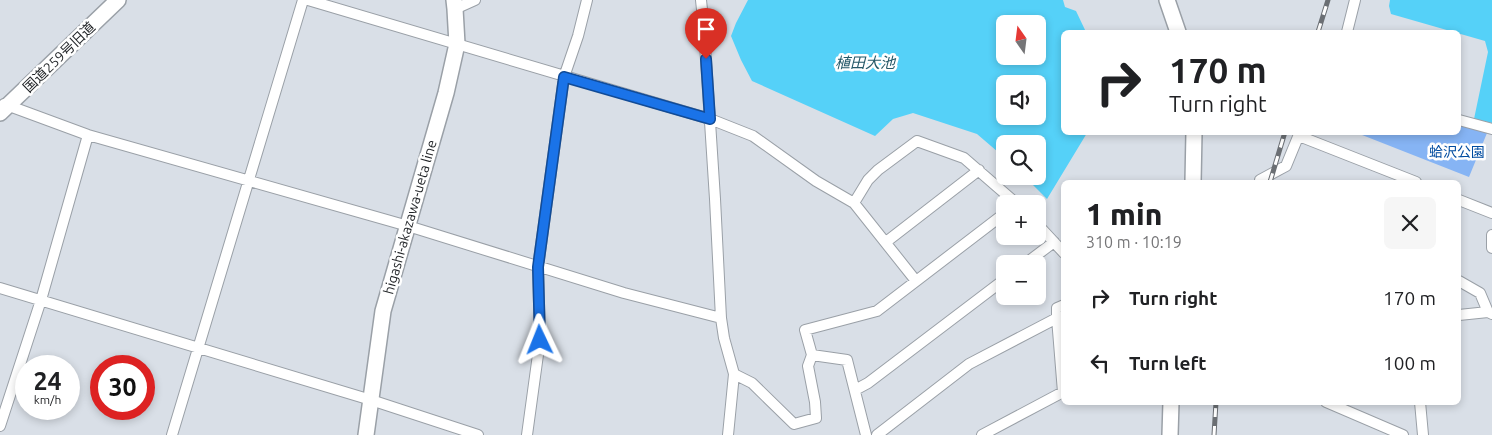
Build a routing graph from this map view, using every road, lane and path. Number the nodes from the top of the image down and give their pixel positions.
1 (118, 0) edge
2 (303, 0) edge
3 (308, 0) edge
4 (475, 0) edge
5 (588, 0) edge
6 (701, 0) edge
7 (1167, 0) edge
8 (1356, 0) edge
9 (454, 5) edge
10 (1177, 30) edge
11 (1348, 30) edge
12 (457, 44) junction
13 (564, 77) junction
14 (3, 107) edge
15 (710, 119) junction
16 (1461, 120) edge
17 (1492, 128) edge
18 (88, 135) junction
19 (1194, 135) edge
20 (1299, 135) edge
21 (1301, 135) edge
22 (979, 170) junction
23 (1193, 180) edge
24 (1260, 180) edge
25 (1411, 180) edge
26 (250, 181) junction
27 (1007, 195) edge
28 (1461, 201) edge
29 (854, 203) junction
30 (1492, 213) edge
31 (996, 220) edge
32 (408, 226) junction
33 (1046, 234) edge
34 (1492, 235) edge
35 (886, 242) junction
36 (1054, 242) junction
37 (1492, 248) edge
38 (1061, 249) edge
39 (1037, 255) edge
40 (538, 267) junction
41 (916, 281) junction
42 (1461, 282) edge
43 (996, 286) edge
44 (0, 288) edge
45 (41, 300) junction
46 (1061, 306) edge
47 (1490, 313) edge
48 (1461, 315) edge
49 (722, 318) junction
50 (1057, 318) junction
51 (199, 348) junction
52 (812, 355) junction
53 (1061, 367) edge
54 (734, 374) junction
55 (855, 390) junction
56 (1061, 393) edge
57 (370, 400) junction
58 (1171, 405) edge
59 (1333, 405) edge
60 (1420, 405) edge
61 (0, 426) edge
62 (172, 435) edge
63 (366, 435) edge
64 (478, 435) edge
65 (527, 435) edge
66 (728, 435) edge
67 (866, 435) edge
68 (877, 435) edge
69 (982, 435) edge
70 (1170, 435) edge
71 (1403, 435) edge
72 (1422, 435) edge

1 - 14 main road, 国道259号旧道
2 - 26 street
3 - 12 street
4 - 9 street
5 - 13 street
6 - 15 street
7 - 10 main road
8 - 11 street
9 - 12 main road, higashi-akazawa-ueta line
12 - 13 street
12 - 32 main road, higashi-akazawa-ueta line
13 - 15 street
13 - 40 street
14 - 18 street
15 - 29 street
15 - 49 street
16 - 17 street
18 - 26 street
18 - 45 street
19 - 23 main road
20 - 24 street
21 - 25 street
22 - 27 street
22 - 29 street
22 - 35 street
26 - 32 street
26 - 51 street
28 - 30 street
29 - 35 street
31 - 41 street
32 - 40 street
32 - 57 main road, higashi-akazawa-ueta line
33 - 36 street
34 - 37 street
35 - 41 street
36 - 38 street
36 - 39 street
40 - 49 street
40 - 65 street
41 - 52 street
42 - 47 street
43 - 55 street
44 - 45 street
45 - 51 street
45 - 61 street
46 - 50 street
47 - 48 street
49 - 54 street
50 - 53 street
50 - 68 street
51 - 57 street
51 - 62 street
52 - 54 street
52 - 55 street
54 - 66 street
55 - 67 street
56 - 69 street
57 - 63 main road, higashi-akazawa-ueta line
57 - 64 street
58 - 70 main road
59 - 71 street
60 - 72 street

